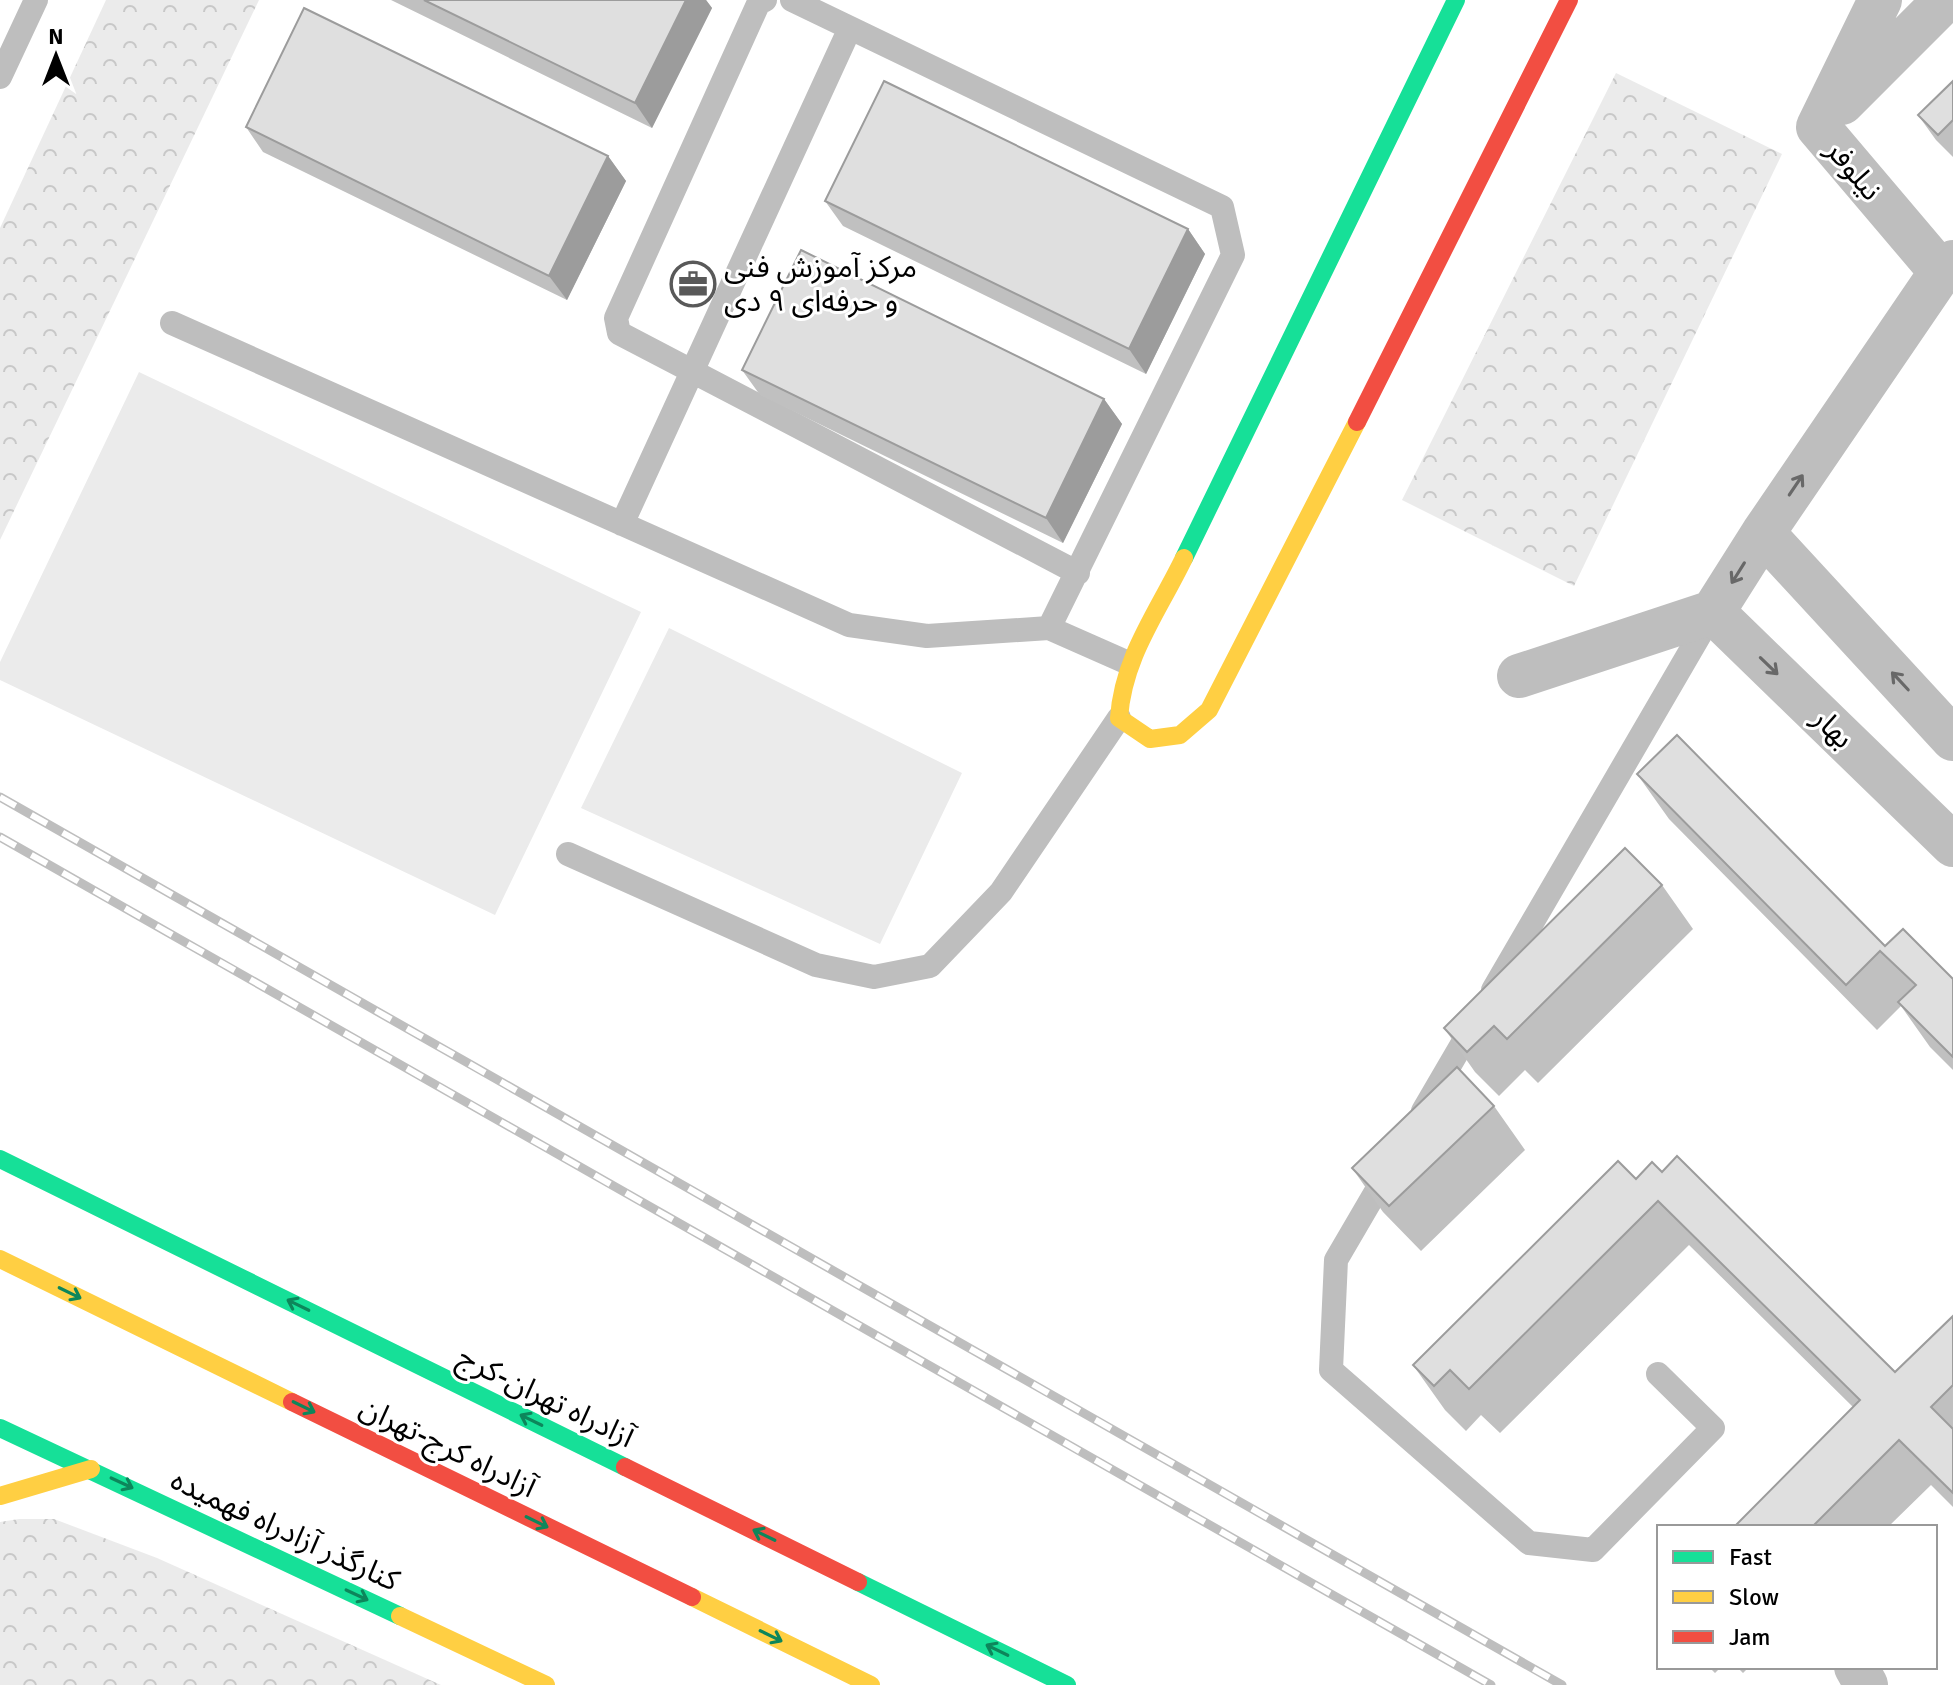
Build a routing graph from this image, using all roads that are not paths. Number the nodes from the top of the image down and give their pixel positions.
1 (36, 0) edge
2 (765, 0) edge
3 (792, 0) edge
4 (1456, 0) edge
5 (1569, 0) edge
6 (1880, 0) edge
7 (1945, 0) edge
8 (850, 28) junction
9 (0, 77) edge
10 (1818, 127) junction
11 (1947, 267) edge
12 (172, 323) dead end
13 (694, 371) junction
14 (622, 524) junction
15 (1763, 533) junction
16 (1078, 573) junction
17 (1713, 612) junction
18 (1049, 628) junction
19 (1126, 662) junction
20 (1519, 676) dead end
21 (1119, 718) junction
22 (1953, 739) edge
23 (1953, 845) edge
24 (568, 854) dead end
25 (0, 1159) edge
26 (0, 1259) edge
27 (1658, 1374) dead end
28 (0, 1428) edge
29 (91, 1469) junction
30 (0, 1496) edge
31 (546, 1685) edge
32 (871, 1685) edge
33 (1067, 1685) edge

1 - 9 lane
2 - 13 lane
3 - 8 lane
4 - 19 main road
5 - 21 main road
6 - 10 street, نیلوفر
7 - 10 street
8 - 13 lane
8 - 16 lane
10 - 11 street, نیلوفر
15 -> 11 street
12 - 14 lane
13 - 14 lane
13 - 16 lane
14 - 18 lane
15 -> 17 street
22 -> 15 street
16 - 18 lane
17 - 20 street
17 -> 23 street, بهار
17 - 27 lane
18 - 19 lane
19 - 21 main road
21 - 24 lane
33 -> 25 main road, آزادراه تهران-کرج
26 -> 32 main road, آزادراه کرج-تهران
28 - 29 main road, کنارگذر آزادراه فهمیده
29 - 30 main road
29 -> 31 main road, کنارگذر آزادراه فهمیده

